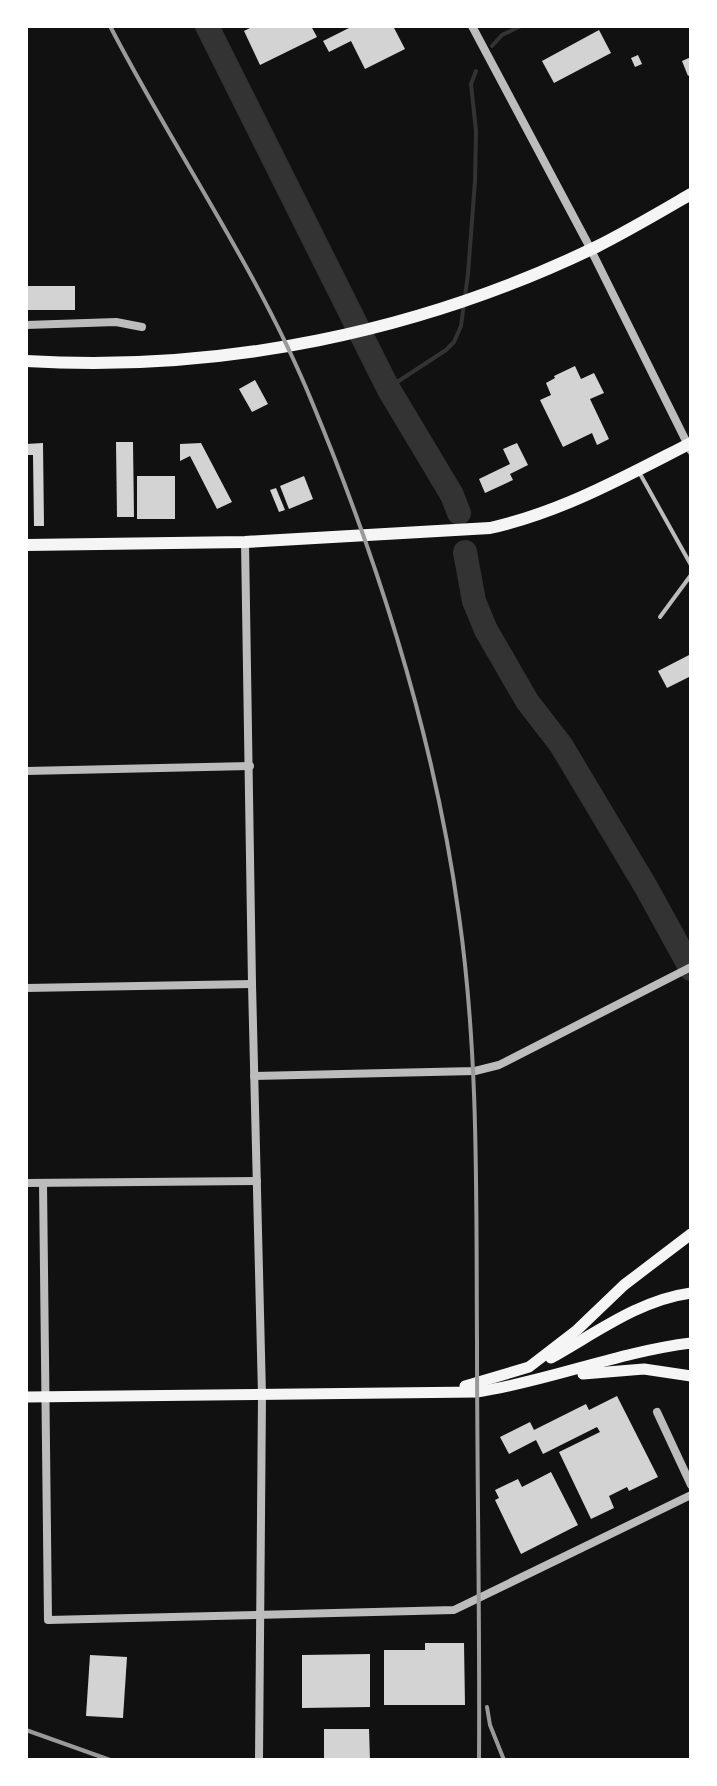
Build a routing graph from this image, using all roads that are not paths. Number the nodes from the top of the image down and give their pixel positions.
1 (474, 27) edge
2 (691, 194) edge
3 (26, 325) edge
4 (142, 327) dead end
5 (26, 361) edge
6 (690, 446) edge
7 (637, 470) junction
8 (245, 542) junction
9 (26, 545) edge
10 (691, 565) edge
11 (691, 575) edge
12 (660, 617) dead end
13 (250, 766) junction
14 (26, 771) edge
15 (691, 967) edge
16 (252, 984) junction
17 (26, 988) edge
18 (254, 1076) junction
19 (257, 1181) junction
20 (26, 1183) edge
21 (43, 1183) junction
22 (691, 1234) edge
23 (691, 1293) edge
24 (691, 1343) edge
25 (529, 1367) junction
26 (691, 1376) edge
27 (546, 1378) junction
28 (437, 1392) junction
29 (262, 1395) junction
30 (47, 1396) junction
31 (26, 1397) edge
32 (657, 1412) dead end
33 (691, 1485) edge
34 (691, 1495) edge
35 (261, 1616) junction
36 (259, 1760) edge

1 - 6 street
2 - 5 main road
3 - 4 street
6 - 7 main road
7 - 8 main road
7 - 10 lane
8 - 9 main road
8 - 13 street
11 - 12 lane
13 - 14 street
13 - 16 street
15 - 18 street
16 - 17 street
16 - 18 street
18 - 19 street
19 - 21 street
19 - 29 street
20 - 21 street
21 - 30 street
22 - 25 main road
23 - 25 main road
24 - 27 main road
25 - 28 main road
26 - 27 main road
27 - 28 main road
28 - 29 main road
29 - 30 main road
29 - 35 street
30 - 31 main road
30 - 35 street
32 - 33 street
34 - 35 street
35 - 36 street

